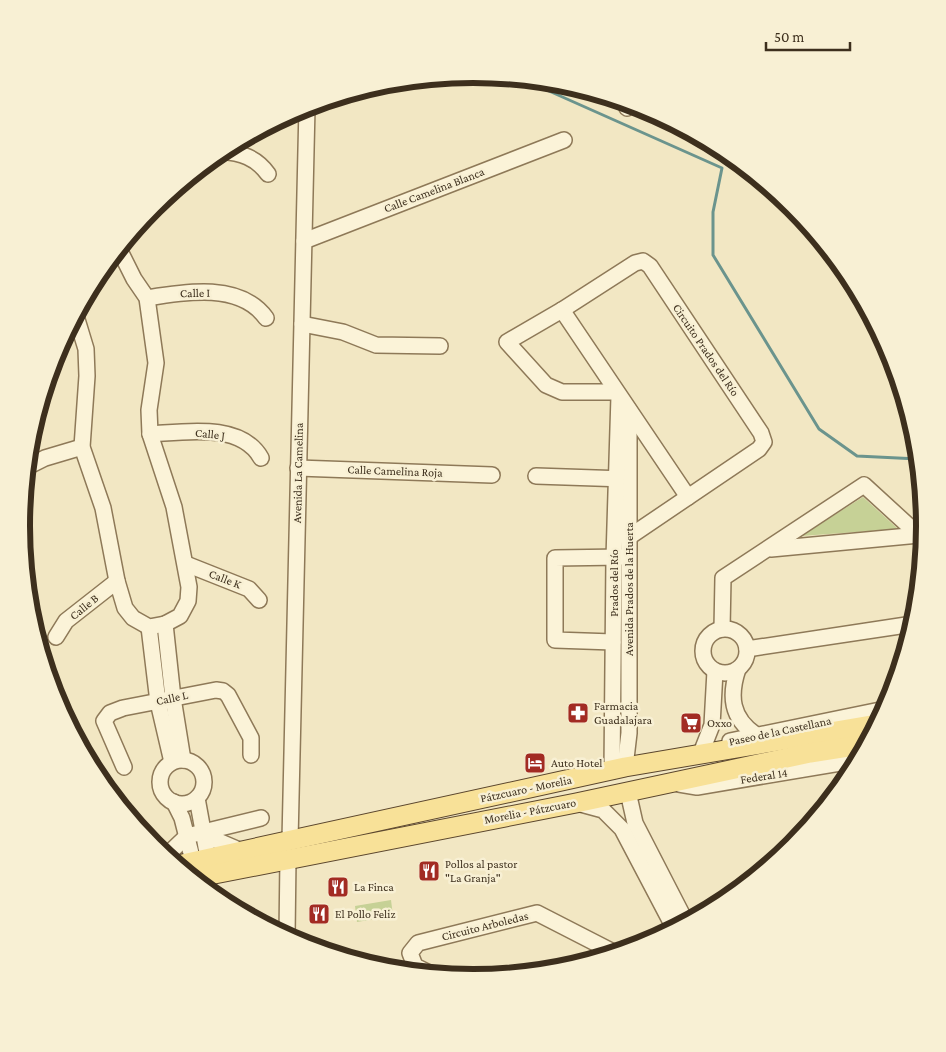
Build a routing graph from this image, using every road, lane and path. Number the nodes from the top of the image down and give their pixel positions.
1 (307, 116) edge
2 (564, 140) dead end
3 (236, 152) edge
4 (268, 174) dead end
5 (304, 241) junction
6 (122, 256) edge
7 (147, 298) junction
8 (562, 310) junction
9 (266, 318) dead end
10 (302, 324) junction
11 (79, 325) edge
12 (440, 346) dead end
13 (618, 394) junction
14 (629, 410) junction
15 (150, 434) junction
16 (82, 447) junction
17 (261, 458) dead end
18 (35, 463) edge
19 (298, 468) junction
20 (492, 475) dead end
21 (536, 476) dead end
22 (622, 479) junction
23 (688, 497) junction
24 (916, 532) edge
25 (916, 537) edge
26 (629, 538) junction
27 (768, 549) junction
28 (621, 557) junction
29 (186, 564) junction
30 (117, 580) junction
31 (259, 600) dead end
32 (904, 625) edge
33 (157, 626) junction
34 (722, 629) junction
35 (56, 637) dead end
36 (613, 642) junction
37 (747, 649) junction
38 (738, 669) junction
39 (715, 671) junction
40 (165, 700) junction
41 (875, 711) edge
42 (868, 725) edge
43 (756, 734) junction
44 (858, 745) edge
45 (703, 748) junction
46 (251, 755) dead end
47 (677, 757) junction
48 (178, 761) junction
49 (848, 762) edge
50 (124, 767) dead end
51 (619, 769) junction
52 (670, 783) junction
53 (628, 792) junction
54 (198, 798) junction
55 (174, 802) junction
56 (576, 803) junction
57 (261, 818) dead end
58 (204, 833) junction
59 (187, 836) junction
60 (636, 839) junction
61 (290, 840) junction
62 (172, 850) edge
63 (240, 850) junction
64 (288, 858) junction
65 (193, 866) edge
66 (682, 916) edge
67 (671, 922) edge
68 (286, 927) edge
69 (606, 948) edge
70 (415, 965) edge

1 - 5 street, Avenida La Camelina
2 - 5 street, Calle Camelina Blanca
3 - 4 street
5 - 10 street, Avenida La Camelina
6 - 7 street
7 - 9 street, Calle I
7 - 15 street
8 - 13 street
8 - 13 street, Circuito Prados del Río
8 - 23 street, Circuito Prados del Río
10 - 12 street
10 - 19 street, Avenida La Camelina
11 - 16 street
13 - 14 street
13 - 22 street, Prados del Río
14 - 22 street, Avenida Prados de la Huerta
14 - 23 street
15 - 17 street, Calle J
15 - 29 street
16 - 18 street
16 - 30 street
19 - 20 street, Calle Camelina Roja
19 - 61 street, Avenida La Camelina
21 - 22 street
22 - 26 street, Avenida Prados de la Huerta
22 - 28 street, Prados del Río
23 - 26 street, Circuito Prados del Río
24 - 27 street
25 - 27 street
26 - 28 street, Avenida Prados de la Huerta
27 - 34 street
28 - 36 street, Prados del Río
28 - 36 street
28 - 51 street, Avenida Prados de la Huerta
29 - 31 street, Calle K
29 - 33 street
30 - 33 street
30 - 35 street, Calle B
32 - 37 street
33 - 40 street
34 - 37 street
34 - 39 street
36 - 51 street, Prados del Río
37 - 38 street
38 - 39 street
38 - 43 street
39 - 45 street
40 - 46 street, Calle L
40 - 48 street
40 - 50 street, Calle L
41 - 43 street, Paseo de la Castellana
42 - 47 main road, Pátzcuaro - Morelia
43 - 45 street, Paseo de la Castellana
44 - 52 main road, Morelia - Pátzcuaro
45 - 47 street, Paseo de la Castellana
47 - 51 main road, Pátzcuaro - Morelia
48 - 54 street
48 - 55 street
49 - 52 street, Federal 14
51 - 61 main road, Pátzcuaro - Morelia
52 - 53 main road, Morelia - Pátzcuaro
53 - 56 main road, Morelia - Pátzcuaro
53 - 60 street
54 - 55 street
54 - 58 street
55 - 59 street
56 - 60 street
56 - 64 main road, Morelia - Pátzcuaro
57 - 58 street
58 - 59 street
58 - 63 street
58 - 65 street
59 - 62 street
59 - 65 street
60 - 66 street
60 - 67 street
61 - 63 main road, Pátzcuaro - Morelia
63 - 65 main road, Pátzcuaro - Morelia
64 - 65 main road, Morelia - Pátzcuaro
64 - 68 street
69 - 70 street, Circuito Arboledas

